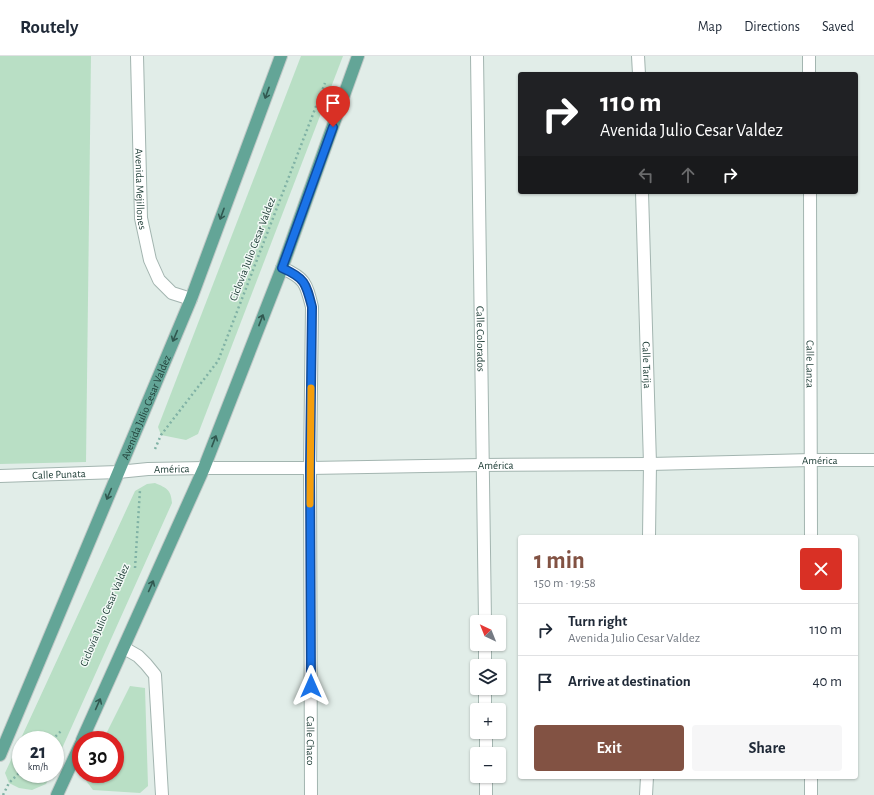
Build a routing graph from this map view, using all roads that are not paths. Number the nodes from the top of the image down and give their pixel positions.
1 (137, 56) edge
2 (281, 56) edge
3 (358, 56) edge
4 (477, 56) edge
5 (638, 56) edge
6 (809, 56) edge
7 (639, 72) edge
8 (809, 72) edge
9 (642, 194) edge
10 (810, 194) edge
11 (282, 268) junction
12 (191, 299) junction
13 (811, 460) junction
14 (874, 460) edge
15 (650, 464) junction
16 (483, 465) junction
17 (204, 468) junction
18 (310, 468) junction
19 (118, 472) junction
20 (0, 476) edge
21 (649, 535) edge
22 (811, 535) edge
23 (485, 615) edge
24 (124, 648) junction
25 (87, 731) edge
26 (0, 755) edge
27 (72, 764) edge
28 (646, 779) edge
29 (811, 779) edge
30 (486, 783) edge
31 (58, 795) edge
32 (162, 795) edge
33 (311, 795) edge
34 (486, 795) edge
35 (646, 795) edge
36 (812, 795) edge

1 - 12 street, Avenida Mejillones
2 -> 12 main road, Avenida Julio Cesar Valdez
3 - 11 main road
4 - 16 street, Calle Colorados
5 - 7 street
6 - 8 street
9 - 15 street, Calle Tarija
10 - 13 street, Calle Lanza
17 -> 11 main road
11 - 18 street, Calle Chaco
12 -> 19 main road, Avenida Julio Cesar Valdez
13 - 14 street, América
13 - 15 street, América
13 - 22 street, Calle Lanza
15 - 16 street, América
15 - 21 street, Calle Tarija
16 - 18 street, América
16 - 23 street, Calle Colorados
17 - 18 street, América
17 - 19 street, América
24 -> 17 main road
18 - 33 street, Calle Chaco
19 - 20 street, Calle Punata
19 -> 26 main road, Avenida Julio Cesar Valdez
25 -> 24 main road
24 - 32 street
27 - 31 main road
28 - 35 street
29 - 36 street
30 - 34 street

